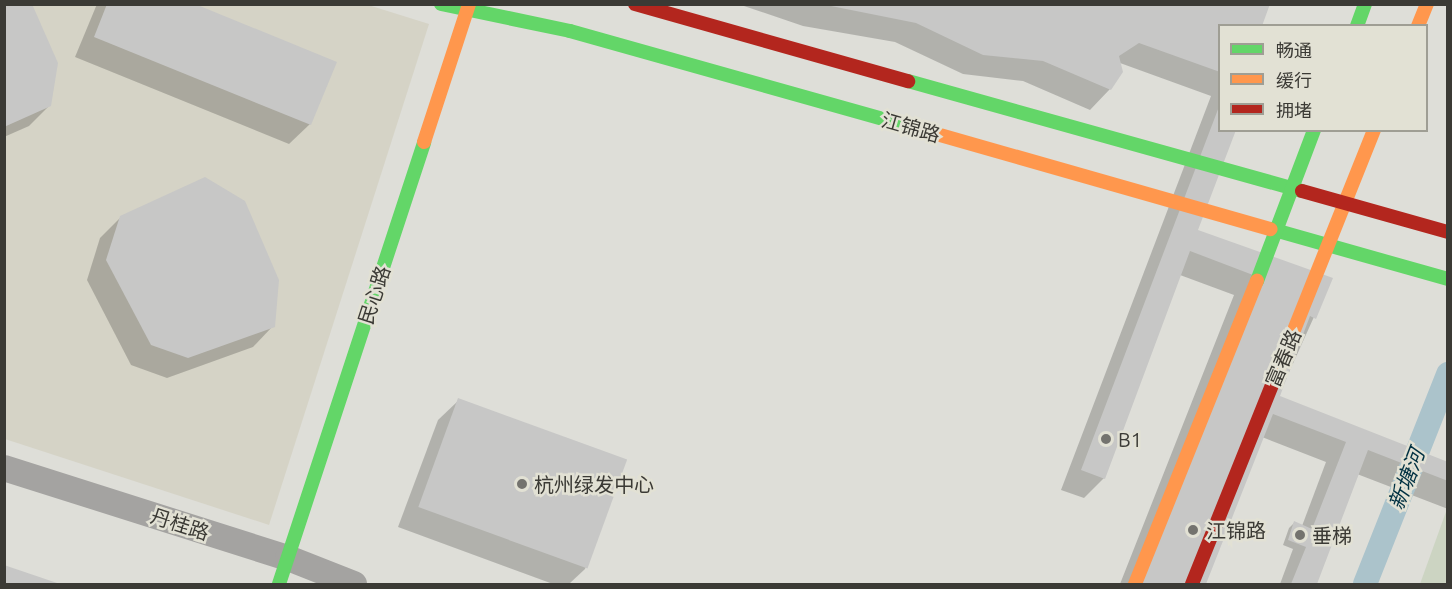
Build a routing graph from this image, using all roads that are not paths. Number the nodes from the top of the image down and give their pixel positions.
1 (441, 4) edge
2 (635, 4) edge
3 (1365, 4) edge
4 (1427, 4) edge
5 (467, 8) edge
6 (1357, 24) edge
7 (1419, 24) edge
8 (1313, 132) edge
9 (1373, 132) edge
10 (1291, 187) junction
11 (1344, 201) junction
12 (1278, 230) junction
13 (1448, 232) edge
14 (1330, 244) junction
15 (1448, 279) edge
16 (4, 468) edge
17 (288, 558) junction
18 (279, 585) edge
19 (354, 585) edge
20 (1135, 585) edge
21 (1192, 585) edge

1 - 5 street, 江锦路
2 - 10 street
3 - 6 street
4 - 7 street
5 - 12 street, 江锦路
5 - 17 street, 民心路
8 - 10 street
9 - 11 street, 富春路
10 - 11 street
10 - 12 street
11 - 13 street
11 - 14 street, 富春路
12 - 14 street, 江锦路
12 - 20 street
14 - 15 street, 江锦路
14 - 21 street, 富春路
16 - 17 street, 丹桂路
17 - 18 street, 民心路
17 - 19 street, 丹桂路

